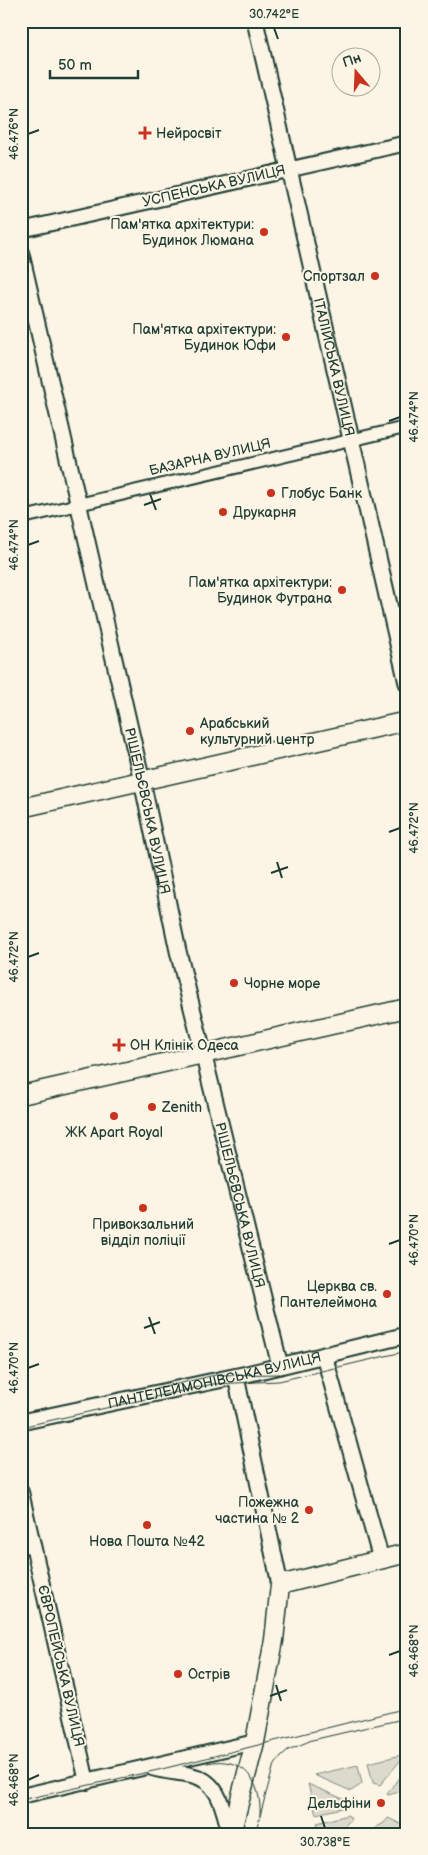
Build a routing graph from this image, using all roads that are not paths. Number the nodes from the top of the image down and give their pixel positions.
1 (255, 21) edge
2 (407, 143) edge
3 (288, 170) junction
4 (21, 230) edge
5 (21, 254) edge
6 (407, 427) edge
7 (351, 440) junction
8 (78, 504) junction
9 (21, 518) edge
10 (407, 683) edge
11 (407, 721) edge
12 (142, 780) junction
13 (21, 808) edge
14 (407, 1008) edge
15 (203, 1054) junction
16 (21, 1095) edge
17 (407, 1335) edge
18 (324, 1355) junction
19 (280, 1366) junction
20 (236, 1377) junction
21 (21, 1422) edge
22 (21, 1492) edge
23 (27, 1546) edge
24 (407, 1553) edge
25 (381, 1559) junction
26 (280, 1585) junction
27 (255, 1742) junction
28 (148, 1767) junction
29 (87, 1782) junction
30 (21, 1796) edge
31 (231, 1834) edge

1 - 3 main road, ІТАЛІЙСЬКА ВУЛИЦЯ
2 - 3 street, УСПЕНСЬКА ВУЛИЦЯ
3 - 4 street, УСПЕНСЬКА ВУЛИЦЯ
3 - 7 main road, ІТАЛІЙСЬКА ВУЛИЦЯ
5 - 8 main road, РІШЕЛЬЄВСЬКА ВУЛИЦЯ
6 - 7 street, БАЗАРНА ВУЛИЦЯ
7 - 8 street, БАЗАРНА ВУЛИЦЯ
7 - 10 main road, ІТАЛІЙСЬКА ВУЛИЦЯ
8 - 9 street, БАЗАРНА ВУЛИЦЯ
8 - 12 main road, РІШЕЛЬЄВСЬКА ВУЛИЦЯ
11 - 12 main road
12 - 13 main road
12 - 15 main road, РІШЕЛЬЄВСЬКА ВУЛИЦЯ
14 - 15 main road
15 - 16 main road
15 - 19 main road, РІШЕЛЬЄВСЬКА ВУЛИЦЯ
17 - 18 main road, ПАНТЕЛЕЙМОНІВСЬКА ВУЛИЦЯ
18 - 19 main road, ПАНТЕЛЕЙМОНІВСЬКА ВУЛИЦЯ
18 - 25 main road
19 - 20 main road, ПАНТЕЛЕЙМОНІВСЬКА ВУЛИЦЯ
20 - 21 main road, ПАНТЕЛЕЙМОНІВСЬКА ВУЛИЦЯ
20 - 26 main road
22 - 23 street, ЄВРОПЕЙСЬКА ВУЛИЦЯ
23 - 29 street, ЄВРОПЕЙСЬКА ВУЛИЦЯ
24 - 25 main road
25 - 26 main road
26 - 27 main road
27 - 28 street
27 - 31 main road
28 - 29 street
28 - 31 street
29 - 30 street

